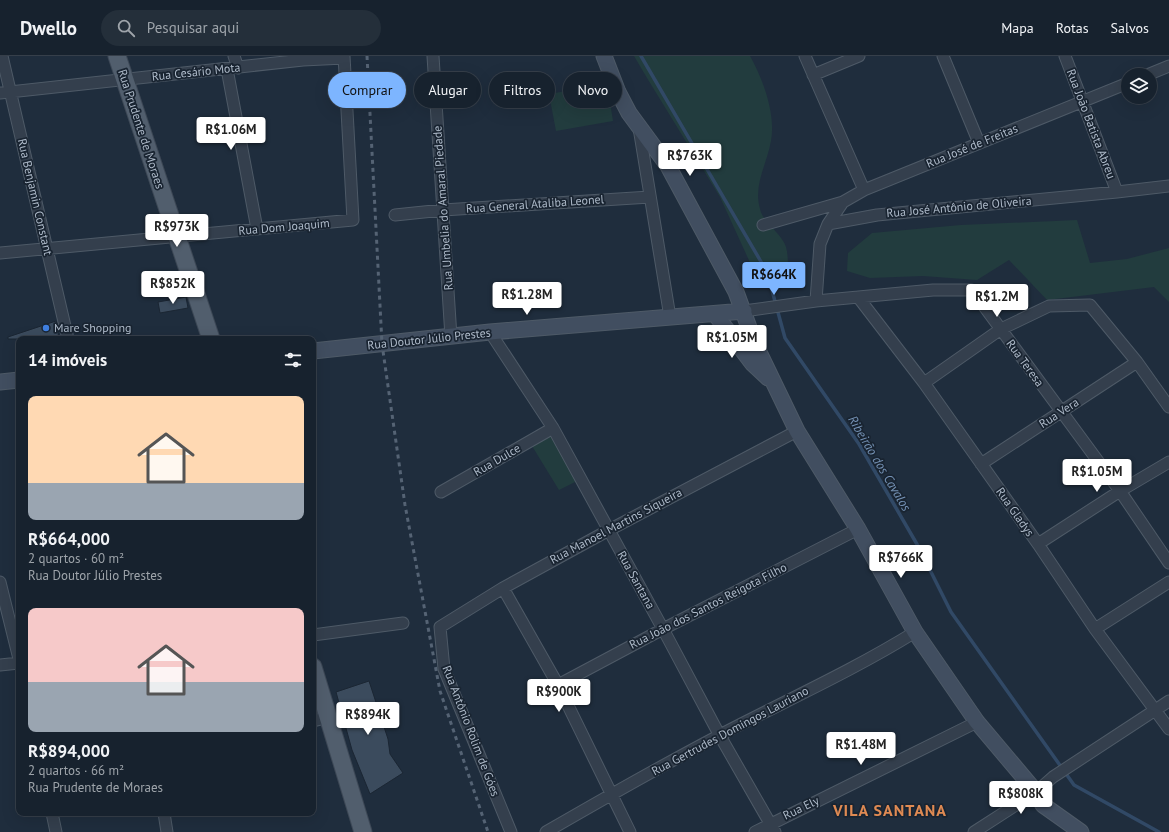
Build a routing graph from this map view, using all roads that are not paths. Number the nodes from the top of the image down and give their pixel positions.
1 (2, 56) edge
2 (117, 56) edge
3 (234, 56) edge
4 (433, 56) edge
5 (604, 56) edge
6 (805, 56) edge
7 (859, 56) edge
8 (943, 56) edge
9 (1065, 56) edge
10 (344, 57) edge
11 (1169, 66) edge
12 (232, 68) junction
13 (1157, 71) edge
14 (813, 75) junction
15 (125, 79) junction
16 (1121, 86) edge
17 (5, 92) edge
18 (1082, 101) junction
19 (639, 127) junction
20 (979, 143) junction
21 (1169, 186) edge
22 (864, 190) junction
23 (1117, 192) junction
24 (650, 197) junction
25 (843, 202) junction
26 (443, 210) junction
27 (395, 214) dead end
28 (828, 224) junction
29 (762, 225) dead end
30 (257, 229) junction
31 (177, 236) junction
32 (48, 249) junction
33 (0, 253) edge
34 (858, 297) junction
35 (816, 301) junction
36 (790, 306) joint
37 (744, 312) junction
38 (716, 314) junction
39 (670, 317) junction
40 (1000, 329) junction
41 (490, 332) junction
42 (67, 336) edge
43 (210, 336) edge
44 (451, 337) junction
45 (316, 351) edge
46 (1137, 362) junction
47 (16, 380) edge
48 (0, 382) edge
49 (773, 383) junction
50 (924, 383) junction
51 (1169, 407) edge
52 (1061, 411) junction
53 (552, 428) junction
54 (797, 431) junction
55 (1169, 462) edge
56 (981, 464) junction
57 (1120, 491) junction
58 (441, 492) dead end
59 (858, 529) junction
60 (609, 530) junction
61 (1038, 544) junction
62 (1169, 563) edge
63 (0, 582) edge
64 (1169, 582) edge
65 (503, 588) junction
66 (403, 623) dead end
67 (440, 628) joint
68 (663, 629) junction
69 (1095, 629) junction
70 (915, 632) junction
71 (316, 635) edge
72 (16, 647) edge
73 (16, 663) edge
74 (0, 665) edge
75 (558, 685) junction
76 (316, 686) edge
77 (1169, 702) edge
78 (1155, 710) junction
79 (321, 719) edge
80 (977, 722) junction
81 (1169, 728) edge
82 (720, 736) junction
83 (1036, 792) junction
84 (611, 794) junction
85 (53, 816) edge
86 (165, 816) edge
87 (772, 828) edge
88 (56, 832) edge
89 (168, 832) edge
90 (363, 832) edge
91 (511, 832) edge
92 (546, 832) edge
93 (630, 832) edge
94 (755, 832) edge
95 (974, 832) edge
96 (1081, 832) edge

1 - 17 street, Rua Benjamin Constant
2 - 15 main road, Rua Prudente de Moraes
3 - 12 street
4 - 26 street, Rua Umbelia do Amaral Piedade
5 - 19 main road
6 - 14 street
7 - 14 street
8 - 20 street
9 - 18 street, Rua João Batista Abreu
10 - 12 street, Rua Cesário Mota
10 - 30 street, Rua Dom Joaquim
11 - 13 street
12 - 15 street, Rua Cesário Mota
12 - 30 street
14 - 22 street
15 - 17 street, Rua Cesário Mota
15 - 31 main road, Rua Prudente de Moraes
16 - 18 street, Rua José de Freitas
17 - 32 street, Rua Benjamin Constant
18 - 20 street, Rua José de Freitas
18 - 23 street, Rua João Batista Abreu
19 - 24 street
19 - 37 main road
20 - 22 street, Rua José de Freitas
21 - 23 street, Rua José Antônio de Oliveira
22 - 25 street, Rua José de Freitas
23 - 28 street, Rua José Antônio de Oliveira
24 - 26 street, Rua General Ataliba Leonel
24 - 39 street
25 - 28 street, Rua José de Freitas
25 - 29 street
26 - 27 street, Rua General Ataliba Leonel
26 - 44 street, Rua Umbelia do Amaral Piedade
28 - 35 street
30 - 31 street, Rua Dom Joaquim
31 - 32 street, Rua Dom Joaquim
31 - 43 main road, Rua Prudente de Moraes
32 - 33 street, Rua Dom Joaquim
32 - 42 street, Rua Benjamin Constant
34 - 35 street, Rua Teresa
34 - 40 street, Rua Teresa
34 - 50 street, Rua Gladys
35 - 36 street, Rua Teresa
36 - 37 street, Rua Doutor Júlio Prestes
37 - 38 main road, Rua Doutor Júlio Prestes
37 - 49 main road
38 - 39 main road, Rua Doutor Júlio Prestes
38 - 49 main road
39 - 41 main road, Rua Doutor Júlio Prestes
40 - 46 street
40 - 50 street
40 - 52 street, Rua Teresa
41 - 44 main road, Rua Doutor Júlio Prestes
41 - 53 street, Rua Santana
44 - 45 main road, Rua Doutor Júlio Prestes
46 - 51 street
46 - 52 street, Rua Vera
47 - 48 main road
49 - 54 main road
50 - 56 street, Rua Gladys
52 - 56 street, Rua Vera
52 - 57 street, Rua Teresa
53 - 58 street, Rua Dulce
53 - 60 street, Rua Santana
54 - 59 main road
54 - 60 street, Rua Manoel Martins Siqueira
55 - 57 street
56 - 61 street, Rua Gladys
57 - 61 street
57 - 62 street, Rua Teresa
59 - 68 street, Rua João dos Santos Reigota Filho
59 - 70 main road
60 - 65 street, Rua Manoel Martins Siqueira
60 - 68 street, Rua Santana
61 - 69 street, Rua Gladys
63 - 72 street
64 - 69 street
65 - 67 street, Rua Manoel Martins Siqueira
65 - 75 street
66 - 71 street
67 - 91 street, Rua Antônio Rolim de Góes
68 - 75 street, Rua João dos Santos Reigota Filho
68 - 82 street, Rua Santana
69 - 78 street, Rua Gladys
70 - 80 main road
70 - 82 street, Rua Gertrudes Domingos Lauriano
73 - 74 street
75 - 84 street
76 - 79 main road
77 - 78 street
78 - 81 street, Rua Gladys
78 - 83 street
79 - 90 main road
80 - 83 main road
80 - 87 street, Rua Ely
82 - 84 street, Rua Gertrudes Domingos Lauriano
82 - 87 street, Rua Santana
83 - 95 street
83 - 96 main road
84 - 92 street, Rua Gertrudes Domingos Lauriano
84 - 93 street
85 - 88 street
86 - 89 street
87 - 94 street, Rua Ely

